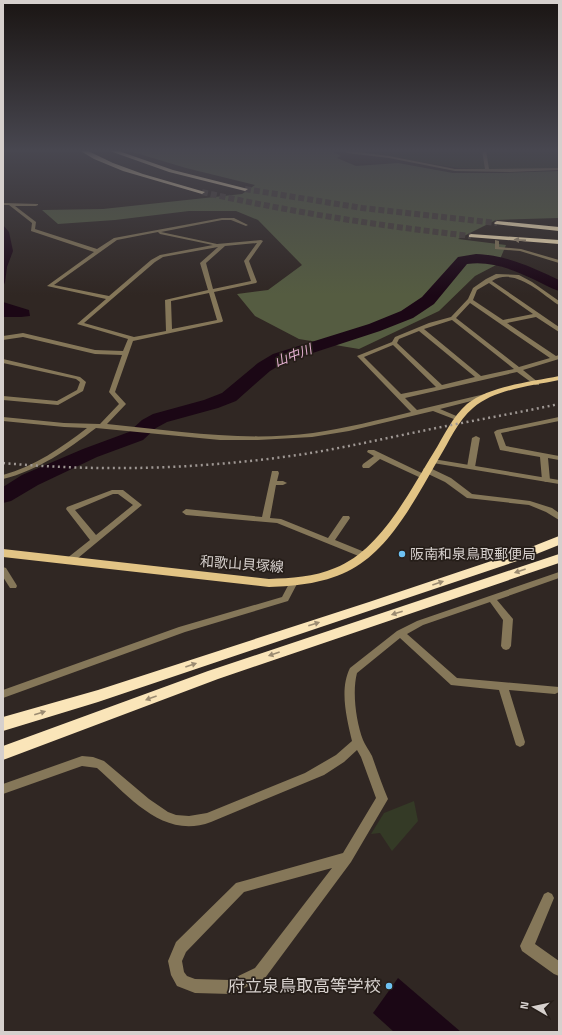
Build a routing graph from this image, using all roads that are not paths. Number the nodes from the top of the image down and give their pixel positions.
1 (3, 204) edge
2 (11, 205) junction
3 (36, 206) dead end
4 (497, 224) tunnel mouth
5 (246, 225) dead end
6 (559, 229) edge
7 (155, 232) junction
8 (470, 236) tunnel mouth
9 (497, 241) dead end
10 (559, 242) edge
11 (222, 245) junction
12 (97, 251) junction
13 (559, 262) edge
14 (488, 280) junction
15 (212, 290) junction
16 (110, 298) junction
17 (470, 300) junction
18 (559, 303) edge
19 (536, 315) junction
20 (453, 318) junction
21 (503, 322) junction
22 (420, 329) junction
23 (559, 330) edge
24 (169, 332) junction
25 (3, 338) edge
26 (130, 340) junction
27 (394, 343) junction
28 (126, 353) junction
29 (558, 358) edge
30 (3, 361) edge
31 (520, 369) junction
32 (480, 378) junction
33 (559, 378) edge
34 (537, 384) junction
35 (440, 387) junction
36 (399, 396) junction
37 (485, 396) junction
38 (3, 398) edge
39 (432, 407) junction
40 (415, 412) junction
41 (3, 419) edge
42 (459, 419) junction
43 (559, 419) edge
44 (94, 426) junction
45 (102, 426) junction
46 (476, 438) dead end
47 (371, 452) dead end
48 (379, 456) junction
49 (544, 456) junction
50 (559, 458) edge
51 (433, 461) junction
52 (366, 466) dead end
53 (471, 467) junction
54 (274, 473) dead end
55 (426, 473) junction
56 (3, 477) edge
57 (546, 480) junction
58 (273, 482) junction
59 (559, 482) edge
60 (283, 483) dead end
61 (186, 512) dead end
62 (559, 516) edge
63 (346, 518) dead end
64 (265, 520) junction
65 (95, 540) junction
66 (329, 542) junction
67 (556, 542) edge
68 (3, 553) edge
69 (364, 555) junction
70 (558, 558) edge
71 (69, 561) junction
72 (3, 570) edge
73 (559, 575) edge
74 (294, 582) junction
75 (13, 586) dead end
76 (491, 598) junction
77 (400, 633) junction
78 (506, 646) dead end
79 (503, 686) junction
80 (555, 690) dead end
81 (3, 694) edge
82 (3, 724) edge
83 (358, 742) junction
84 (520, 742) dead end
85 (3, 752) edge
86 (3, 789) edge
87 (347, 858) junction
88 (548, 898) dead end
89 (559, 969) edge

1 - 2 street
2 - 3 street
2 - 12 street
4 - 6 highway
5 - 7 street
7 - 11 street
7 - 12 street
10 -> 8 highway
9 - 13 street
11 - 15 street
11 - 15 street
11 - 16 street
12 - 16 street
14 - 17 street
14 - 18 street
14 - 19 street
15 - 24 street
15 - 24 street
16 - 26 street
17 - 20 street
17 - 21 street
19 - 21 street
19 - 23 street
20 - 22 street
20 - 31 street
21 - 29 street
22 - 27 street
22 - 32 street
24 - 26 street
25 - 28 street
26 - 28 street
27 - 35 street
27 - 36 street
28 - 45 street
29 - 31 street
30 - 38 street
31 - 32 street
31 - 34 street
32 - 35 street
33 - 34 main road, 和歌山貝塚線
34 - 37 main road, 和歌山貝塚線
35 - 36 street
36 - 40 street
37 - 39 street
37 - 42 main road, 和歌山貝塚線
39 - 40 street
39 - 42 street
40 - 45 street
41 - 44 street
42 - 51 main road, 和歌山貝塚線
43 - 49 street
44 - 45 street
44 - 56 street
46 - 53 street
47 - 48 street
48 - 52 street
48 - 55 street
49 - 50 street
49 - 57 street
51 - 53 street
51 - 55 main road, 和歌山貝塚線
53 - 57 street
54 - 58 street
55 - 62 street
55 - 69 main road, 和歌山貝塚線
57 - 59 street
58 - 60 street
58 - 64 street
61 - 64 street
63 - 66 street
64 - 66 street
65 - 65 street
65 - 71 street
66 - 69 street
82 -> 67 highway
68 - 71 main road, 和歌山貝塚線
69 - 74 main road, 和歌山貝塚線
70 -> 85 highway
71 - 74 main road, 和歌山貝塚線
72 - 75 street
73 - 76 street
74 - 81 street
76 - 77 street
76 - 78 street
77 - 79 street
77 - 83 street
79 - 80 street
79 - 84 street
83 - 86 street
83 - 87 street
87 - 87 street
88 - 89 street

